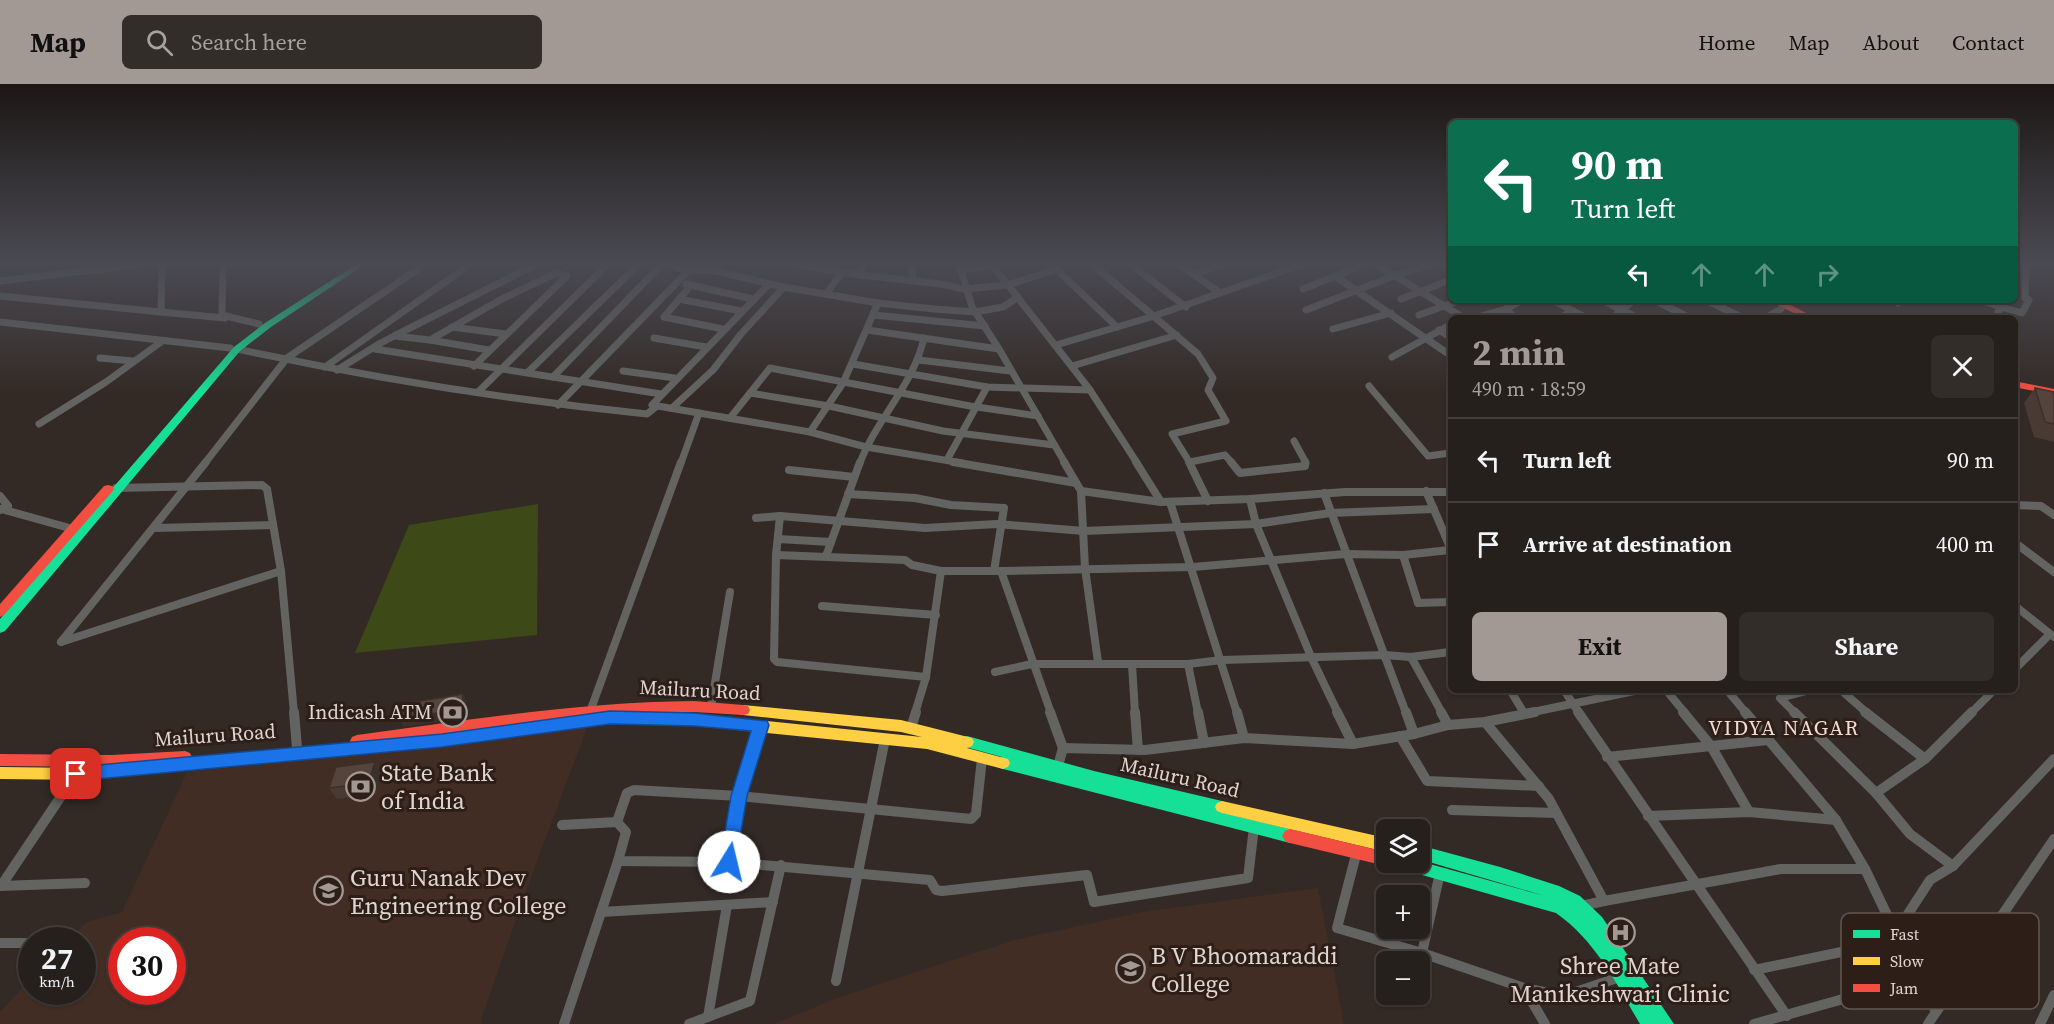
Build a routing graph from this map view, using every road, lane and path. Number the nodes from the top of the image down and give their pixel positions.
1 (109, 307) edge
2 (161, 307) edge
3 (221, 307) edge
4 (286, 307) edge
5 (296, 307) edge
6 (362, 307) edge
7 (410, 307) edge
8 (452, 307) edge
9 (491, 307) edge
10 (535, 307) edge
11 (565, 307) edge
12 (595, 307) edge
13 (621, 307) edge
14 (653, 307) edge
15 (672, 307) edge
16 (717, 307) edge
17 (746, 307) edge
18 (766, 307) edge
19 (877, 307) edge
20 (920, 307) edge
21 (973, 307) edge
22 (1003, 307) edge
23 (1026, 307) edge
24 (1096, 307) edge
25 (1144, 307) edge
26 (1186, 307) edge
27 (1314, 307) edge
28 (1382, 307) edge
29 (1442, 307) edge
30 (1446, 307) edge
31 (1508, 307) joint
32 (1565, 307) edge
33 (1617, 307) edge
34 (1627, 307) edge
35 (1668, 307) edge
36 (1720, 307) edge
37 (1782, 307) edge
38 (1785, 307) edge
39 (2001, 307) joint
40 (2025, 307) edge
41 (1306, 310) dead end
42 (1624, 310) junction
43 (1573, 311) junction
44 (161, 312) junction
45 (741, 312) junction
46 (975, 312) junction
47 (1392, 314) junction
48 (874, 315) junction
49 (1419, 315) dead end
50 (1459, 315) edge
51 (1483, 315) edge
52 (1514, 315) edge
53 (1564, 315) edge
54 (1581, 315) edge
55 (1616, 315) edge
56 (1633, 315) edge
57 (1684, 315) edge
58 (1737, 315) edge
59 (1796, 315) edge
60 (1805, 315) edge
61 (1997, 315) edge
62 (1155, 316) junction
63 (225, 318) junction
64 (0, 322) edge
65 (953, 322) junction
66 (260, 324) junction
67 (985, 326) junction
68 (1448, 326) edge
69 (452, 327) junction
70 (1117, 327) junction
71 (723, 329) junction
72 (1333, 329) dead end
73 (867, 330) junction
74 (1439, 330) junction
75 (506, 334) junction
76 (1177, 335) junction
77 (394, 336) junction
78 (1427, 337) junction
79 (1448, 337) edge
80 (654, 338) dead end
81 (924, 338) junction
82 (430, 340) junction
83 (943, 340) junction
84 (161, 342) junction
85 (379, 344) junction
86 (1056, 345) junction
87 (706, 346) junction
88 (233, 348) junction
89 (999, 349) junction
90 (489, 350) junction
91 (1448, 353) edge
92 (1392, 357) dead end
93 (100, 358) dead end
94 (287, 358) junction
95 (919, 360) junction
96 (134, 361) junction
97 (853, 364) junction
98 (474, 366) junction
99 (1072, 366) junction
100 (325, 367) junction
101 (500, 368) junction
102 (337, 370) junction
103 (623, 370) dead end
104 (1010, 370) junction
105 (528, 372) junction
106 (912, 374) junction
107 (553, 377) junction
108 (675, 378) junction
109 (580, 383) junction
110 (843, 383) junction
111 (2018, 385) edge
112 (1369, 386) dead end
113 (987, 387) junction
114 (1020, 389) junction
115 (1090, 390) junction
116 (2018, 390) edge
117 (478, 392) junction
118 (2038, 392) junction
119 (2054, 392) edge
120 (750, 393) junction
121 (900, 393) junction
122 (661, 394) junction
123 (2054, 398) edge
124 (558, 405) junction
125 (657, 406) junction
126 (829, 406) junction
127 (975, 407) junction
128 (672, 408) junction
129 (699, 413) junction
130 (1038, 416) junction
131 (730, 418) junction
132 (885, 420) junction
133 (39, 424) dead end
134 (810, 432) junction
135 (962, 433) junction
136 (1294, 441) dead end
137 (1054, 445) junction
138 (866, 447) junction
139 (1448, 453) edge
140 (947, 460) junction
141 (1190, 462) junction
142 (789, 470) dead end
143 (854, 477) junction
144 (1076, 483) junction
145 (186, 487) junction
146 (114, 488) junction
147 (1081, 491) junction
148 (1426, 491) junction
149 (1448, 492) edge
150 (1324, 493) junction
151 (848, 494) junction
152 (0, 496) edge
153 (1250, 499) junction
154 (1208, 501) junction
155 (1166, 502) junction
156 (2018, 505) edge
157 (1434, 509) junction
158 (0, 510) edge
159 (1330, 513) junction
160 (2054, 515) edge
161 (780, 516) junction
162 (756, 518) dead end
163 (837, 522) junction
164 (1256, 524) junction
165 (273, 525) junction
166 (1002, 525) junction
167 (1179, 525) junction
168 (155, 528) junction
169 (73, 529) junction
170 (1084, 531) junction
171 (778, 539) junction
172 (831, 542) junction
173 (1448, 544) edge
174 (2018, 545) edge
175 (1448, 549) edge
176 (1345, 554) junction
177 (776, 555) junction
178 (1403, 555) junction
179 (826, 556) junction
180 (1272, 560) junction
181 (1192, 567) junction
182 (1085, 568) junction
183 (280, 571) junction
184 (941, 571) junction
185 (998, 571) junction
186 (2054, 572) edge
187 (730, 592) dead end
188 (1448, 602) edge
189 (822, 606) dead end
190 (2018, 610) edge
191 (0, 612) edge
192 (936, 615) junction
193 (0, 628) edge
194 (2052, 636) edge
195 (1448, 652) edge
196 (1384, 655) junction
197 (1411, 657) junction
198 (1312, 659) junction
199 (1222, 660) junction
200 (1098, 662) junction
201 (1032, 664) junction
202 (1132, 664) junction
203 (1188, 664) junction
204 (2018, 666) edge
205 (995, 672) dead end
206 (926, 677) junction
207 (1511, 693) edge
208 (1566, 693) edge
209 (1626, 693) edge
210 (1668, 693) edge
211 (1729, 693) edge
212 (1799, 693) edge
213 (1844, 693) edge
214 (1991, 693) edge
215 (1574, 705) junction
216 (711, 707) junction
217 (591, 709) junction
218 (1524, 713) junction
219 (1485, 722) junction
220 (1448, 724) junction
221 (761, 725) junction
222 (911, 728) junction
223 (1414, 734) junction
224 (443, 735) junction
225 (1400, 736) junction
226 (1244, 738) junction
227 (885, 739) junction
228 (1768, 740) junction
229 (1204, 743) junction
230 (1353, 744) junction
231 (1711, 746) junction
232 (297, 748) junction
233 (1063, 748) junction
234 (1138, 750) junction
235 (1607, 757) junction
236 (982, 758) junction
237 (1925, 759) junction
238 (2054, 759) edge
239 (0, 760) edge
240 (1058, 766) junction
241 (0, 773) edge
242 (76, 774) junction
243 (1539, 786) junction
244 (1876, 793) junction
245 (739, 796) junction
246 (870, 810) junction
247 (1452, 810) dead end
248 (1749, 812) junction
249 (1556, 813) junction
250 (1648, 816) junction
251 (1836, 820) junction
252 (616, 822) junction
253 (562, 825) dead end
254 (1254, 827) junction
255 (2054, 838) edge
256 (1376, 843) edge
257 (1357, 851) junction
258 (1430, 855) edge
259 (1376, 856) edge
260 (618, 861) junction
261 (729, 862) junction
262 (781, 865) junction
263 (1953, 866) junction
264 (1865, 869) junction
265 (1430, 870) edge
266 (856, 872) junction
267 (1440, 873) junction
268 (85, 883) dead end
269 (1695, 884) junction
270 (1, 886) edge
271 (1604, 901) junction
272 (773, 902) junction
273 (727, 905) junction
274 (1581, 906) junction
275 (601, 912) junction
276 (1886, 913) edge
277 (1909, 913) edge
278 (2002, 913) edge
279 (18, 943) edge
280 (0, 944) edge
281 (1415, 951) edge
282 (1422, 951) edge
283 (1841, 952) edge
284 (1430, 956) edge
285 (1754, 970) junction
286 (1620, 977) junction
287 (836, 981) dead end
288 (1524, 988) junction
289 (2054, 995) edge
290 (1841, 1000) edge
291 (1935, 1011) edge
292 (1787, 1016) junction
293 (708, 1017) junction
294 (564, 1024) edge
295 (689, 1024) edge
296 (1545, 1024) edge
297 (1650, 1024) edge
298 (1665, 1024) edge
299 (1754, 1024) edge
300 (1928, 1024) edge
301 (2040, 1024) edge

1 - 44 street
2 - 44 street
3 - 63 street
4 - 66 street
5 - 88 street
6 - 94 street
7 - 100 street
8 - 77 street
9 - 69 street
10 - 75 street
11 - 101 street
12 - 105 street
13 - 107 street
14 - 109 street
15 - 71 street
16 - 45 street
17 - 45 street
18 - 128 street
19 - 48 street
20 - 46 street
21 - 46 street
22 - 46 street
23 - 86 street
24 - 70 street
25 - 62 street
26 - 62 street
27 - 41 street
28 - 47 street
29 - 49 street
30 - 50 street
31 - 51 street
31 - 52 street
32 - 43 street
33 - 42 street
34 - 42 street
35 - 57 street
36 - 58 street
37 - 59 street
38 - 60 street
39 - 40 street
39 - 61 street
42 - 55 street
42 - 56 street
43 - 53 street
43 - 54 street
44 - 63 street
45 - 71 street
46 - 67 street
47 - 72 street
47 - 78 street
48 - 65 street
48 - 73 street
62 - 70 street
62 - 76 street
63 - 66 street
64 - 84 street
65 - 67 street
65 - 83 street
66 - 88 street
67 - 89 street
68 - 74 street
69 - 75 street
69 - 82 street
70 - 86 street
71 - 87 street
73 - 81 street
73 - 97 street
74 - 78 street
74 - 79 street
75 - 90 street
76 - 99 street
76 - 141 street
77 - 82 street
77 - 85 street
78 - 91 street
78 - 92 street
80 - 87 street
81 - 83 street
81 - 95 street
82 - 90 street
83 - 89 street
84 - 88 street
84 - 96 street
85 - 98 street
85 - 102 street
86 - 99 street
87 - 108 street
88 - 94 street
88 - 146 street
89 - 104 street
90 - 98 street
93 - 96 street
94 - 100 street
94 - 145 street
95 - 104 street
95 - 106 street
96 - 133 street
97 - 106 street
97 - 110 street
98 - 101 street
99 - 115 street
100 - 102 street
101 - 105 street
101 - 117 street
102 - 117 street
103 - 108 street
104 - 114 street
105 - 107 street
106 - 113 street
106 - 121 street
107 - 109 street
108 - 122 street
109 - 122 street
109 - 124 street
110 - 120 street
110 - 121 street
110 - 126 street
111 - 118 street
112 - 139 street
113 - 114 street
113 - 127 street
114 - 115 street
114 - 130 street
115 - 155 street
116 - 118 street
117 - 124 street
118 - 119 street
118 - 123 street
120 - 126 street
120 - 131 street
121 - 127 street
121 - 132 street
122 - 125 street
124 - 125 street
125 - 128 street
126 - 132 street
126 - 134 street
127 - 130 street
127 - 135 street
128 - 129 street
129 - 131 street
129 - 217 street
130 - 137 street
131 - 134 street
132 - 135 street
132 - 138 street
134 - 138 street
135 - 137 street
135 - 140 street
136 - 141 street
137 - 144 street
138 - 140 street
138 - 143 street
140 - 144 street
141 - 154 street
142 - 143 street
143 - 151 street
144 - 147 street
145 - 146 street
145 - 165 street
145 - 168 street
146 - 169 street
146 - 193 street
147 - 155 street
147 - 170 street
148 - 149 street
148 - 150 street
148 - 157 street
150 - 153 street
150 - 159 street
151 - 163 street
151 - 166 street
152 - 158 street
153 - 154 street
153 - 164 street
154 - 155 street
155 - 167 street
156 - 160 street
157 - 159 street
157 - 173 street
158 - 169 street
159 - 164 street
159 - 176 street
161 - 162 street
161 - 163 street
161 - 171 street
163 - 166 street
163 - 172 street
164 - 167 street
164 - 180 street
165 - 168 street
165 - 183 street
166 - 170 street
166 - 185 street
167 - 170 street
167 - 181 street
168 - 183 street
169 - 191 street
170 - 182 street
171 - 172 street
171 - 177 street
172 - 179 street
174 - 186 street
175 - 178 street
176 - 178 street
176 - 180 street
176 - 196 street
177 - 179 street
177 - 206 street
178 - 188 street
179 - 184 street
180 - 181 street
180 - 198 street
181 - 182 street
181 - 199 street
182 - 185 street
182 - 200 street
183 - 232 street
184 - 185 street
184 - 192 street
185 - 201 street
187 - 216 street
189 - 192 street
190 - 194 street
192 - 206 street
194 - 204 street
195 - 197 street
196 - 197 street
196 - 198 street
196 - 223 street
197 - 220 street
198 - 199 street
198 - 230 street
199 - 203 street
199 - 226 street
200 - 201 street
200 - 202 street
201 - 205 street
201 - 233 street
202 - 203 street
202 - 234 street
203 - 229 street
206 - 222 street
207 - 218 street
208 - 215 street
209 - 215 street
210 - 231 street
211 - 228 street
212 - 244 street
213 - 237 street
214 - 237 street
215 - 218 street
215 - 235 street
216 - 217 street, Mailuru Road
216 - 222 street, Mailuru Road
217 - 224 street, Mailuru Road
218 - 219 street
219 - 220 street
219 - 243 street
220 - 223 street
221 - 224 street
221 - 227 street
221 - 245 street
222 - 240 street, Mailuru Road
223 - 225 street
224 - 232 street, Mailuru Road
224 - 242 street
225 - 230 street
225 - 243 street
226 - 229 street
226 - 230 street
227 - 236 street
227 - 246 street
228 - 231 street
228 - 251 street
229 - 234 street
231 - 235 street
231 - 248 street
232 - 239 street, Mailuru Road
233 - 234 street
233 - 240 street
235 - 250 street
236 - 246 street
236 - 254 street
237 - 244 street
238 - 263 street
240 - 256 street, Mailuru Road
241 - 242 street
242 - 270 street
243 - 249 street
244 - 263 street
245 - 246 street
245 - 252 street
245 - 261 street
246 - 266 street
247 - 249 street
248 - 250 street
248 - 251 street
249 - 271 street
250 - 269 street
251 - 264 street
252 - 253 street
252 - 260 street
254 - 257 street
254 - 266 street
255 - 278 street
257 - 259 street
257 - 281 street
258 - 274 street
260 - 261 street
260 - 275 street
261 - 262 street
262 - 266 street
262 - 272 street
263 - 277 street
264 - 269 street
264 - 276 street
265 - 267 street
266 - 287 street
267 - 282 street
267 - 286 street
268 - 270 street
269 - 271 street
269 - 285 street
271 - 274 street
272 - 273 street
272 - 293 street
273 - 275 street
273 - 293 street
274 - 298 street
275 - 294 street
279 - 280 street
283 - 285 street
284 - 288 street
285 - 292 street
286 - 288 street
286 - 297 street
288 - 296 street
289 - 301 street
290 - 292 street
291 - 300 street
292 - 299 street
293 - 295 street

